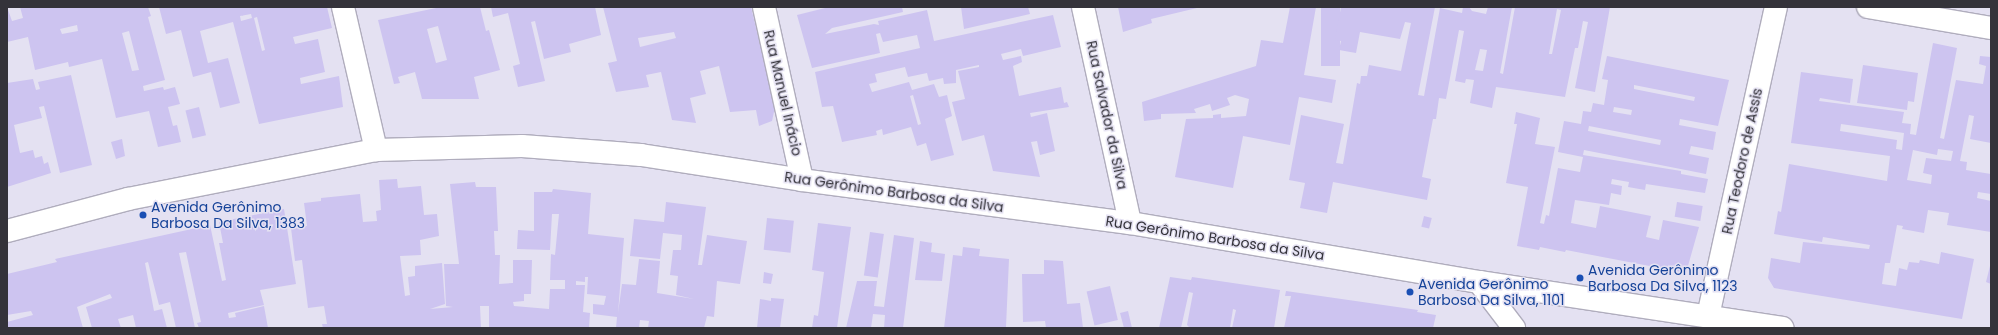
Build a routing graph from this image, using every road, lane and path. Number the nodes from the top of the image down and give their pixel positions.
1 (343, 7) edge
2 (764, 7) edge
3 (1083, 7) edge
4 (1776, 7) edge
5 (1868, 7) edge
6 (1991, 28) edge
7 (376, 150) junction
8 (802, 180) junction
9 (1130, 224) junction
10 (7, 232) edge
11 (1479, 282) junction
12 (1708, 316) junction
13 (1514, 328) edge
14 (1783, 328) edge

1 - 7 street
2 - 8 street, Rua Manuel Inácio
3 - 9 street, Rua Salvador da Silva
4 - 12 street, Rua Teodoro de Assis
5 - 6 street
7 - 8 street, Rua Gerônimo Barbosa da Silva
7 - 10 street, Rua Gerônimo Barbosa da Silva
8 - 9 street, Rua Gerônimo Barbosa da Silva
9 - 11 street, Rua Gerônimo Barbosa da Silva
11 - 12 street, Rua Gerônimo Barbosa da Silva
11 - 13 street
12 - 14 street, Rua Gerônimo Barbosa da Silva

